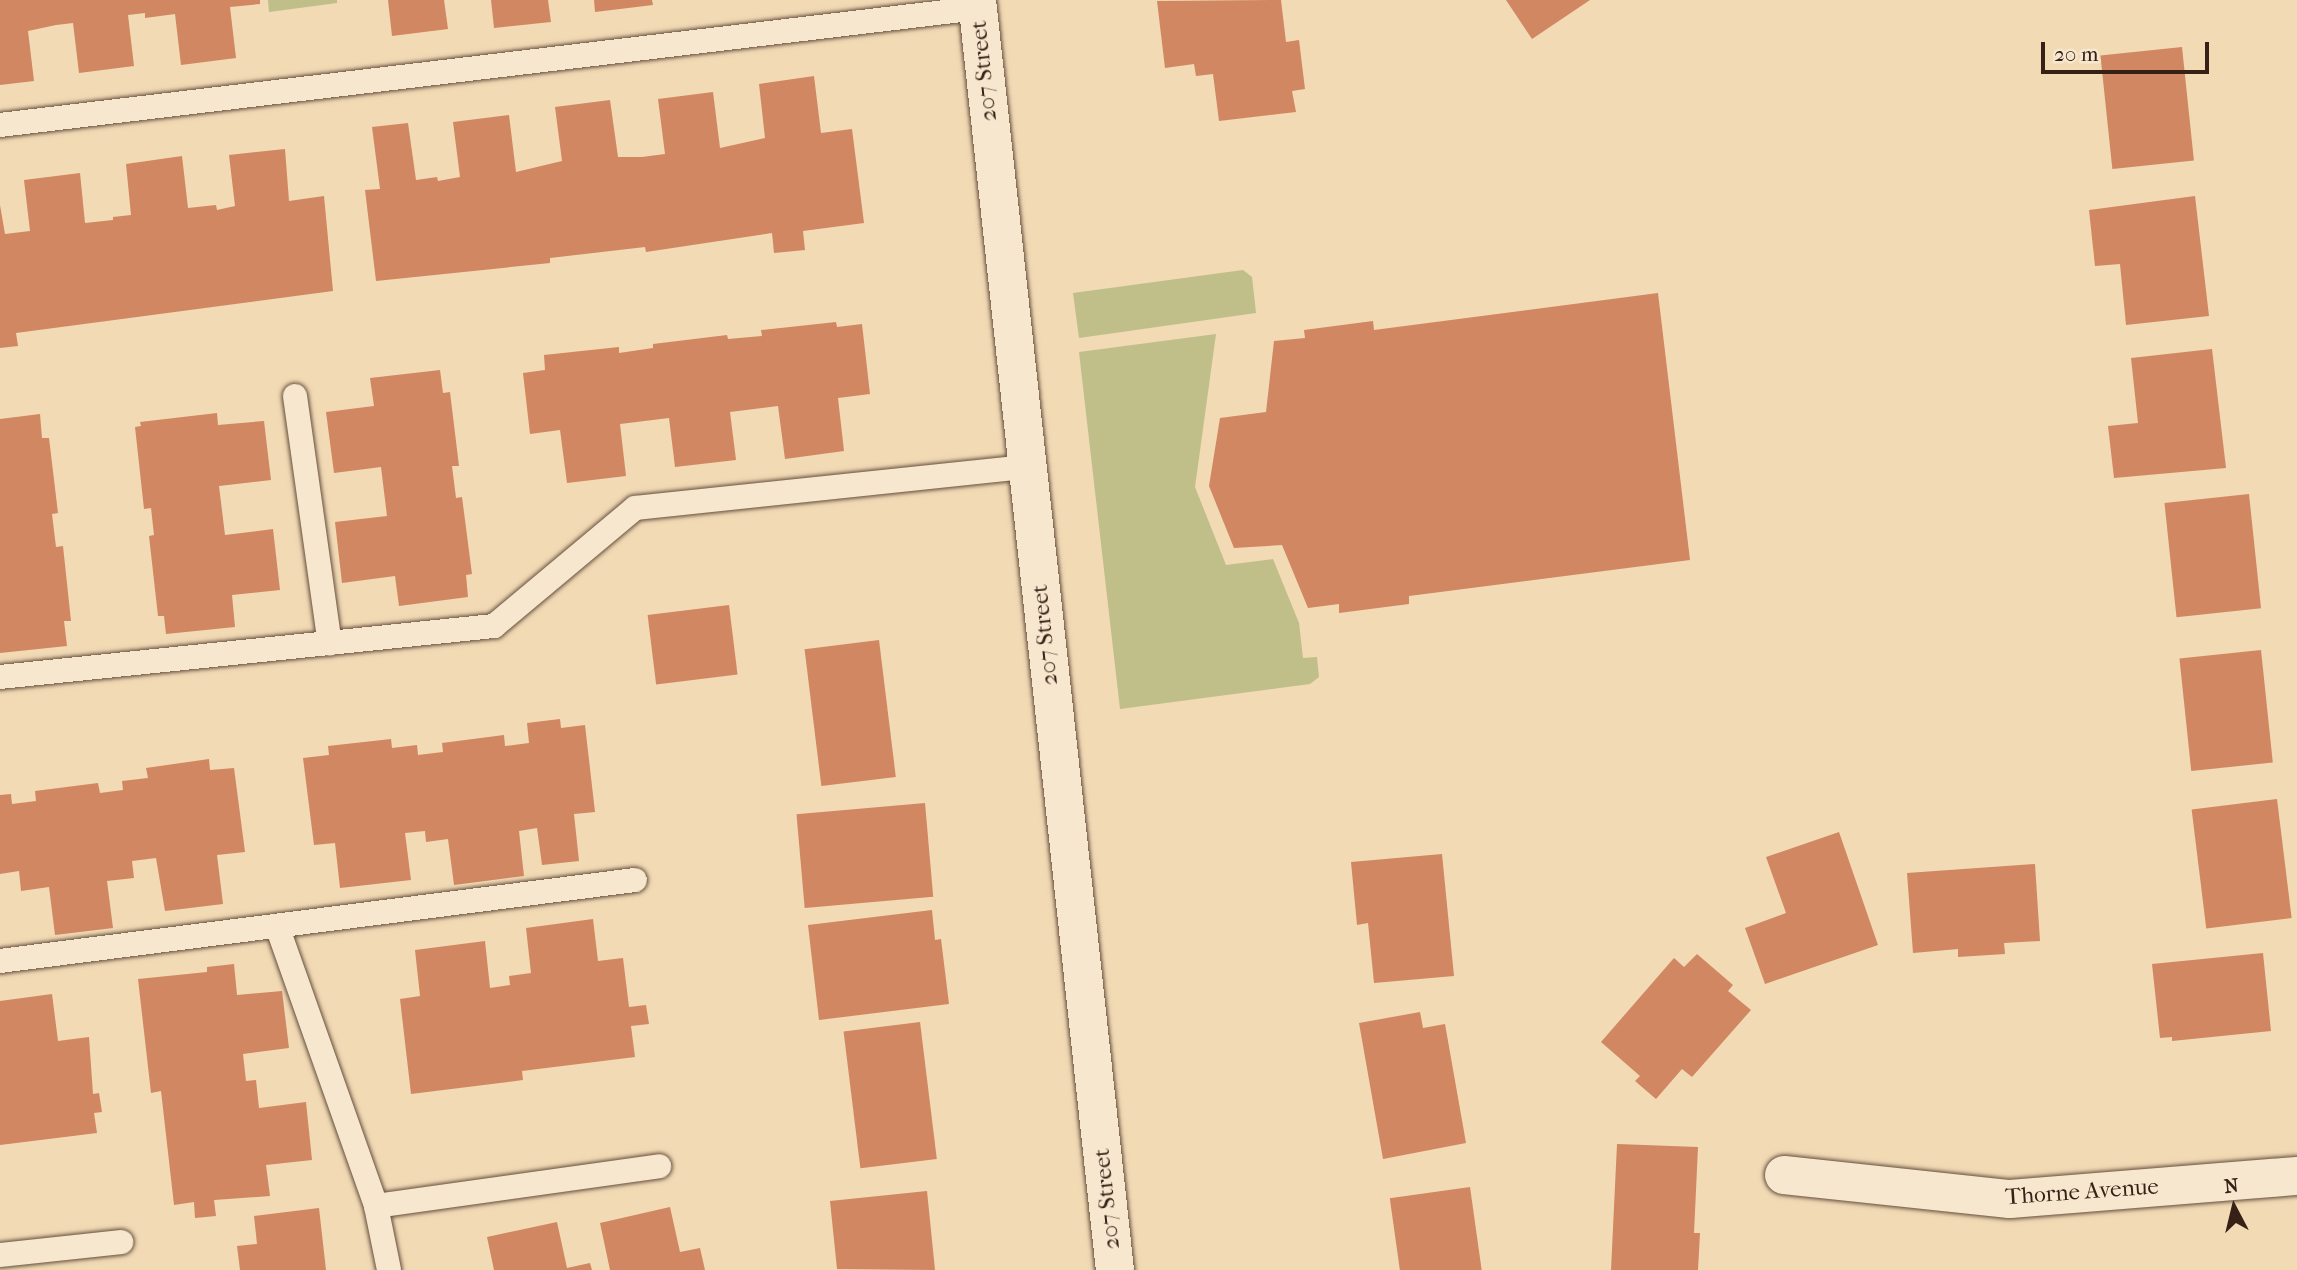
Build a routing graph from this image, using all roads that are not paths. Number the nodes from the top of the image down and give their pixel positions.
1 (977, 4) edge
2 (0, 125) edge
3 (295, 396) dead end
4 (1026, 467) junction
5 (330, 643) junction
6 (0, 677) edge
7 (635, 880) dead end
8 (276, 926) junction
9 (0, 961) edge
10 (659, 1166) dead end
11 (1784, 1175) dead end
12 (2297, 1176) edge
13 (376, 1206) junction
14 (121, 1242) dead end
15 (0, 1255) edge
16 (389, 1270) edge
17 (1115, 1270) edge

1 - 2 lane
1 - 4 street, 207 Street
3 - 5 lane
4 - 5 lane
4 - 17 street, 207 Street
5 - 6 lane
7 - 8 lane
8 - 9 lane
8 - 13 lane
10 - 13 lane
11 - 12 street, Thorne Avenue
13 - 16 lane
14 - 15 lane

